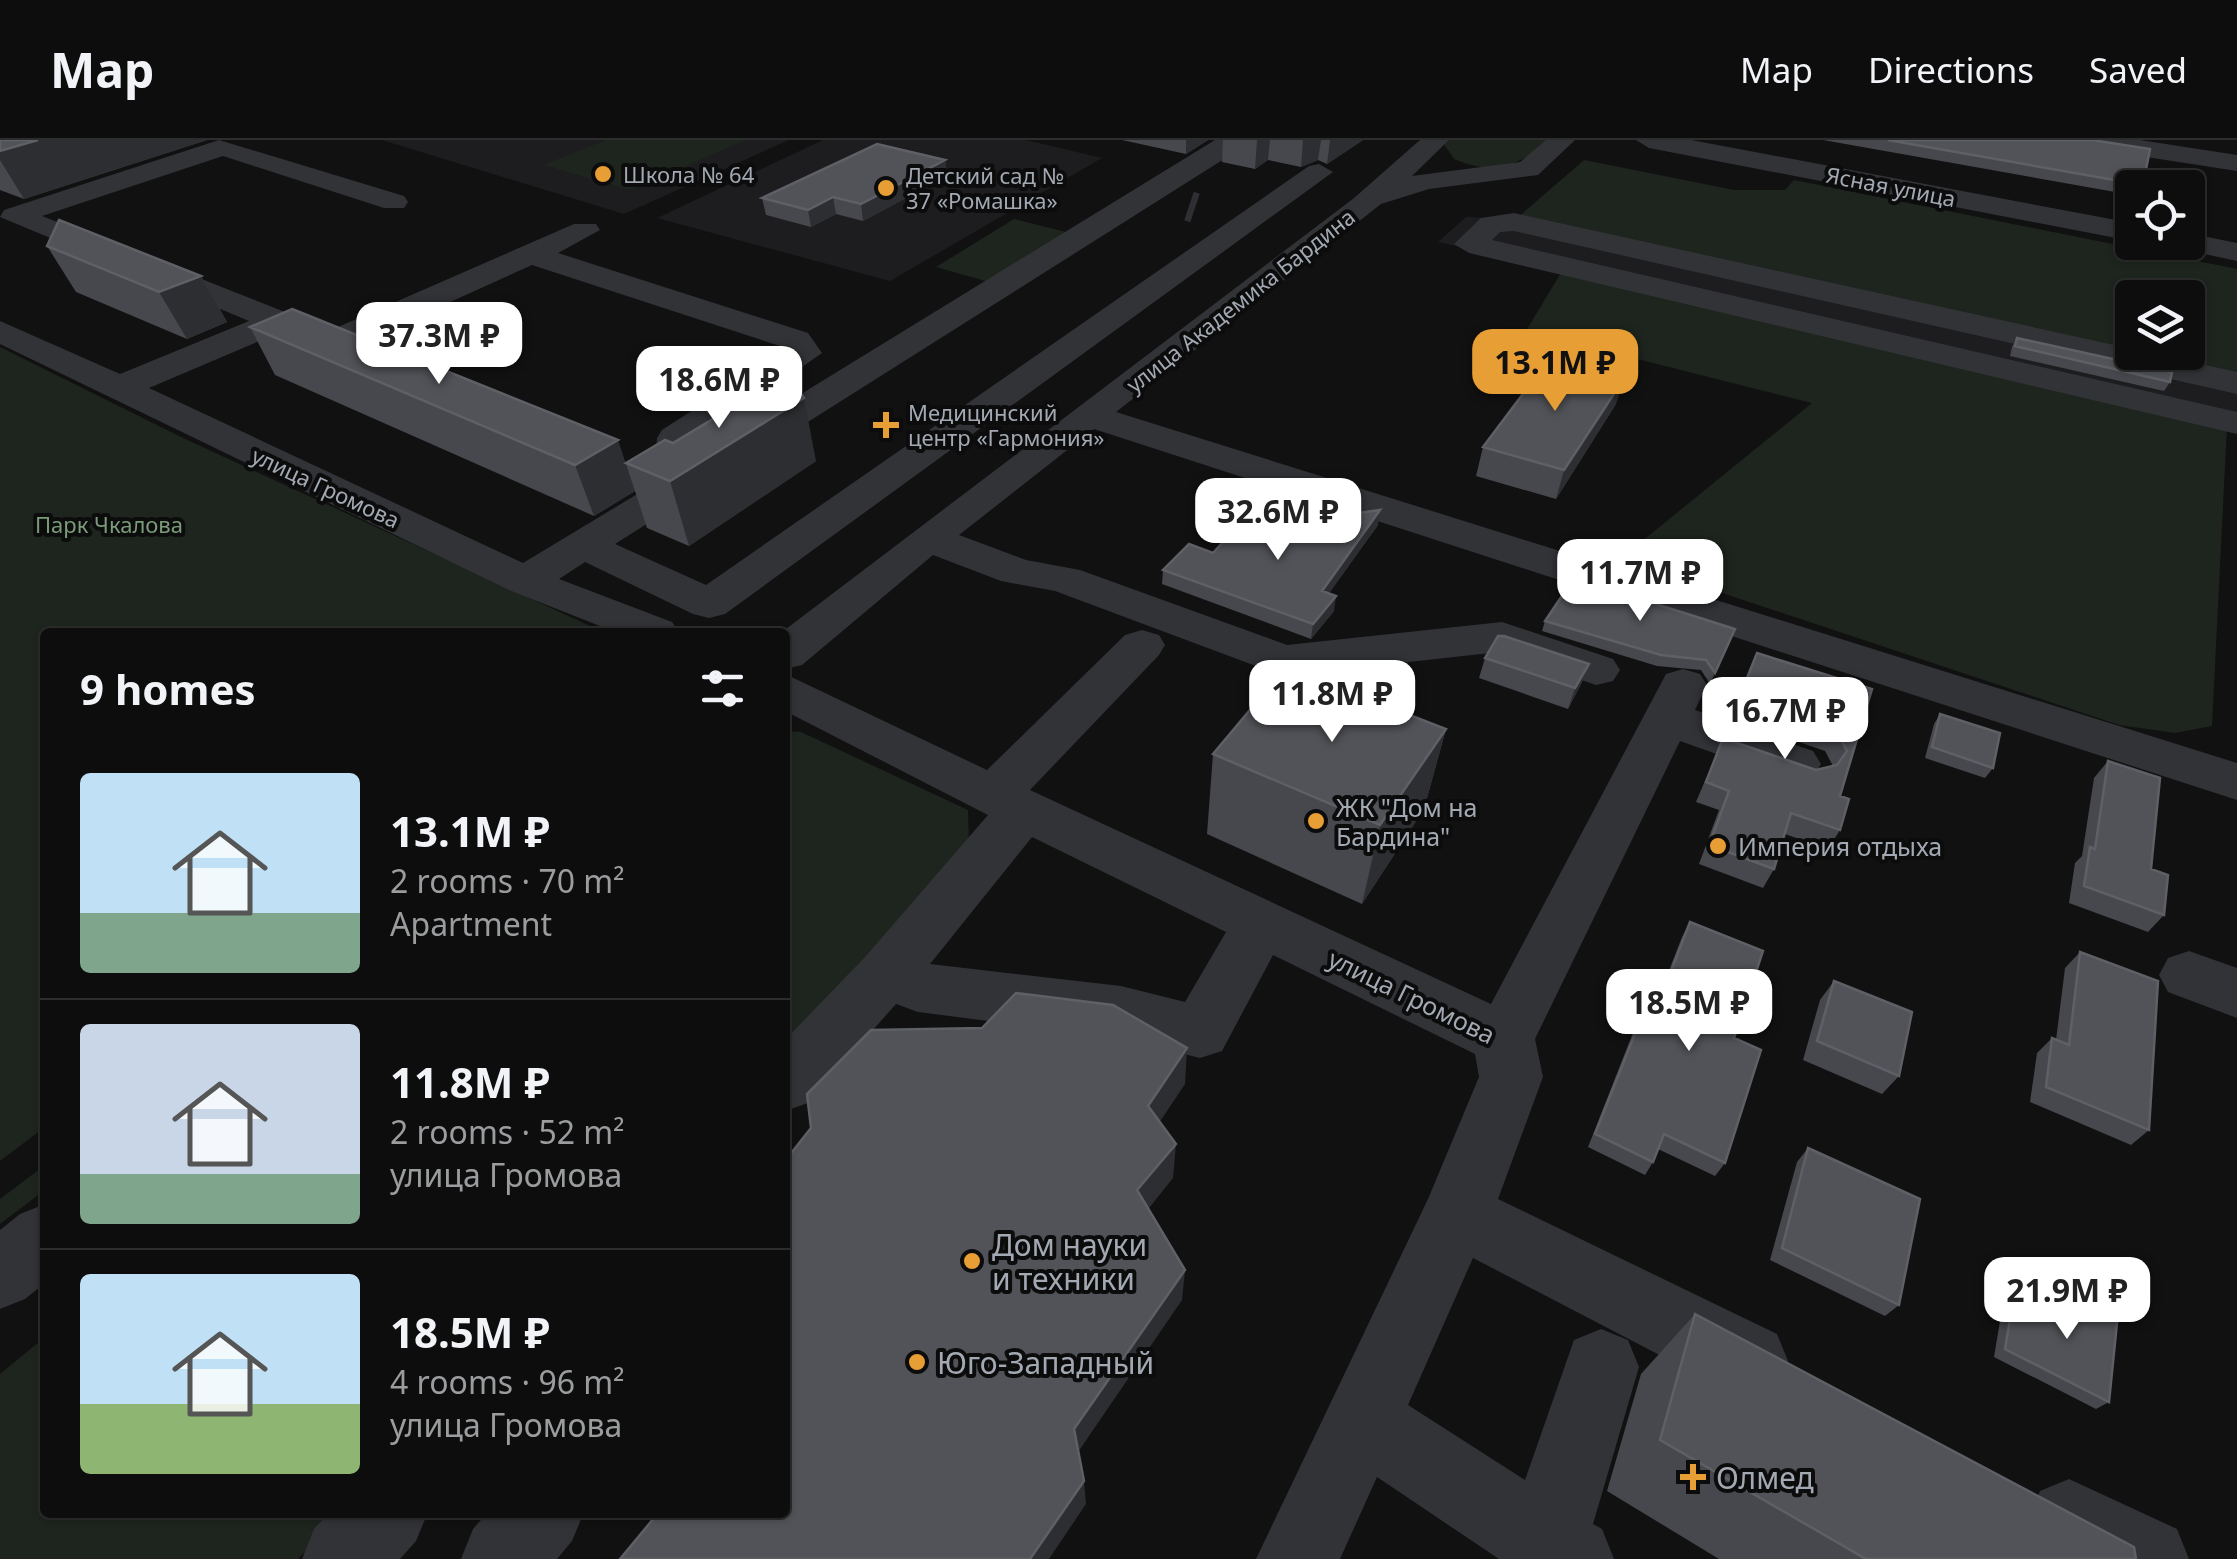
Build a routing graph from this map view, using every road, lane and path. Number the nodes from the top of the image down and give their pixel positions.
1 (1228, 140) edge
2 (1649, 140) edge
3 (2088, 140) edge
4 (1434, 142) edge
5 (1562, 142) edge
6 (1780, 152) edge
7 (2181, 155) junction
8 (2237, 164) edge
9 (2179, 170) edge
10 (1318, 172) dead end
11 (1500, 173) junction
12 (1146, 196) junction
13 (394, 202) dead end
14 (1364, 204) junction
15 (1250, 221) junction
16 (2115, 228) edge
17 (585, 230) dead end
18 (1486, 232) dead end
19 (2205, 245) edge
20 (2237, 252) edge
21 (529, 254) junction
22 (0, 331) edge
23 (399, 376) edge
24 (2237, 384) edge
25 (119, 388) junction
26 (2184, 391) junction
27 (2237, 402) edge
28 (1090, 416) junction
29 (2237, 423) edge
30 (619, 466) edge
31 (674, 488) junction
32 (928, 538) junction
33 (583, 545) junction
34 (525, 581) junction
35 (646, 628) edge
36 (1142, 645) dead end
37 (790, 650) edge
38 (1596, 670) dead end
39 (790, 692) edge
40 (1806, 768) edge
41 (1016, 774) junction
42 (2237, 782) edge
43 (1261, 923) junction
44 (887, 973) junction
45 (1504, 1039) junction
46 (790, 1078) edge
47 (1457, 1214) junction
48 (40, 1242) edge
49 (0, 1274) edge
50 (1601, 1367) dead end
51 (1810, 1391) edge
52 (1362, 1420) junction
53 (2005, 1488) edge
54 (382, 1518) edge
55 (538, 1518) edge
56 (1559, 1550) edge
57 (344, 1559) edge
58 (503, 1559) edge
59 (1298, 1559) edge
60 (2147, 1559) edge

1 - 12 street
2 - 6 street, Ясная улица
3 - 7 street
4 - 11 street, улица Академика Бардина
4 - 14 street, улица Академика Бардина
5 - 11 street, улица Академика Бардина
6 - 16 street, Ясная улица
7 - 8 street
7 - 9 street
10 - 15 street
11 - 14 street, улица Академика Бардина
12 - 15 street
12 - 31 street
13 - 25 street
14 - 28 street, улица Академика Бардина
15 - 33 street
17 - 21 street
18 - 26 street
19 - 20 street
21 - 23 street
21 - 31 street
22 - 25 street, улица Громова
24 - 26 street
25 - 34 street, улица Громова
26 - 27 street
26 - 29 street
28 - 32 street, улица Академика Бардина
28 - 42 street
30 - 31 street
31 - 33 street
32 - 37 street, улица Академика Бардина
32 - 38 street
33 - 34 street
34 - 35 street, улица Громова
36 - 41 street
39 - 41 street, улица Громова
40 - 45 street
41 - 43 street, улица Громова
41 - 44 street
43 - 44 street
43 - 45 street, улица Громова
44 - 46 street
45 - 47 street, улица Громова
47 - 51 street
47 - 52 street, улица Громова
48 - 49 street
50 - 56 street
52 - 56 street
52 - 59 street, улица Громова
53 - 60 street
54 - 57 street
55 - 58 street

